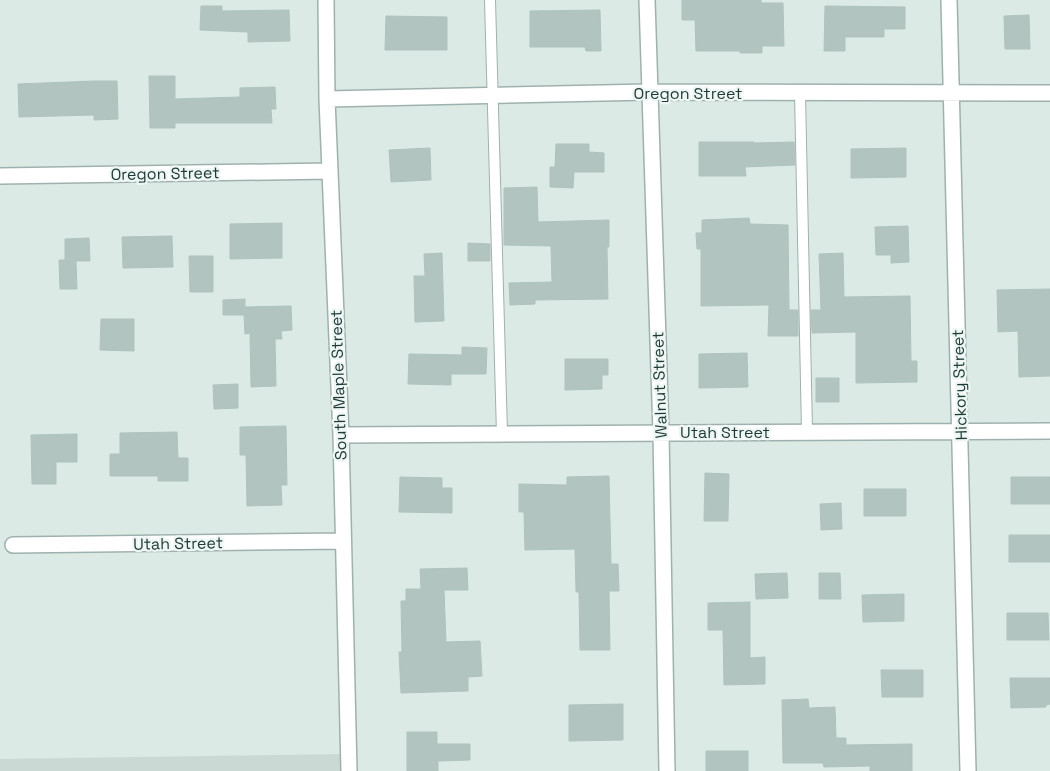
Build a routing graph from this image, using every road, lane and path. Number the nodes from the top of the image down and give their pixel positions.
1 (326, 0) edge
2 (490, 0) edge
3 (647, 0) edge
4 (949, 0) edge
5 (649, 92) junction
6 (800, 93) junction
7 (1050, 93) edge
8 (952, 94) junction
9 (493, 96) junction
10 (327, 99) junction
11 (329, 171) junction
12 (0, 176) edge
13 (961, 431) junction
14 (1050, 431) edge
15 (808, 432) junction
16 (661, 433) junction
17 (502, 434) junction
18 (341, 435) junction
19 (344, 541) junction
20 (13, 546) dead end
21 (349, 771) edge
22 (667, 771) edge
23 (968, 771) edge

1 - 10 street, South Maple Street
2 - 9 lane
3 - 5 street, Walnut Street
4 - 8 street, Hickory Street
5 - 6 street, Oregon Street
5 - 9 street, Oregon Street
5 - 16 street, Walnut Street
6 - 8 street, Oregon Street
6 - 15 lane
7 - 8 street, Oregon Street
8 - 13 street, Hickory Street
9 - 10 street, Oregon Street
9 - 17 lane
10 - 11 street, South Maple Street
11 - 12 street, Oregon Street
11 - 18 street, South Maple Street
13 - 14 street, Utah Street
13 - 15 street, Utah Street
13 - 23 street, Hickory Street
15 - 16 street, Utah Street
16 - 17 street, Utah Street
16 - 22 street, Walnut Street
17 - 18 street, Utah Street
18 - 19 street, South Maple Street
19 - 20 street, Utah Street
19 - 21 street, South Maple Street

